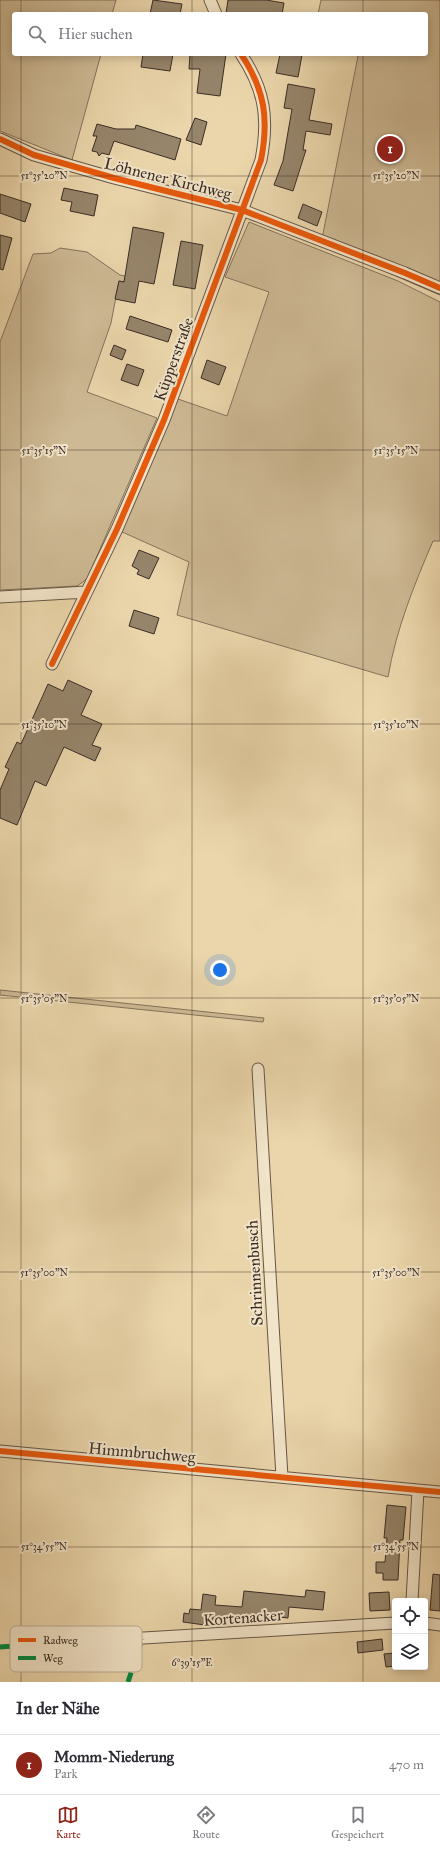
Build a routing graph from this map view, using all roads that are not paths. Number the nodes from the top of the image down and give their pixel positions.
1 (210, 0) edge
2 (215, 12) edge
3 (242, 56) edge
4 (0, 138) edge
5 (242, 210) junction
6 (440, 288) edge
7 (86, 592) junction
8 (0, 597) edge
9 (52, 664) dead end
10 (258, 1069) dead end
11 (0, 1451) edge
12 (282, 1476) junction
13 (418, 1490) junction
14 (440, 1492) edge
15 (412, 1598) edge
16 (392, 1623) edge
17 (428, 1623) edge
18 (440, 1625) edge
19 (142, 1638) edge

1 - 2 street
3 - 5 street, Küpperstraße
4 - 5 street, Löhnener Kirchweg
5 - 6 street, Löhnener Kirchweg
5 - 7 street, Küpperstraße
7 - 8 street
7 - 9 street, Küpperstraße
10 - 12 street, Schrinnenbusch
11 - 12 street, Himmbruchweg
12 - 13 street, Himmbruchweg
13 - 14 street, Himmbruchweg
13 - 15 street
16 - 19 street, Kortenacker
17 - 18 street

